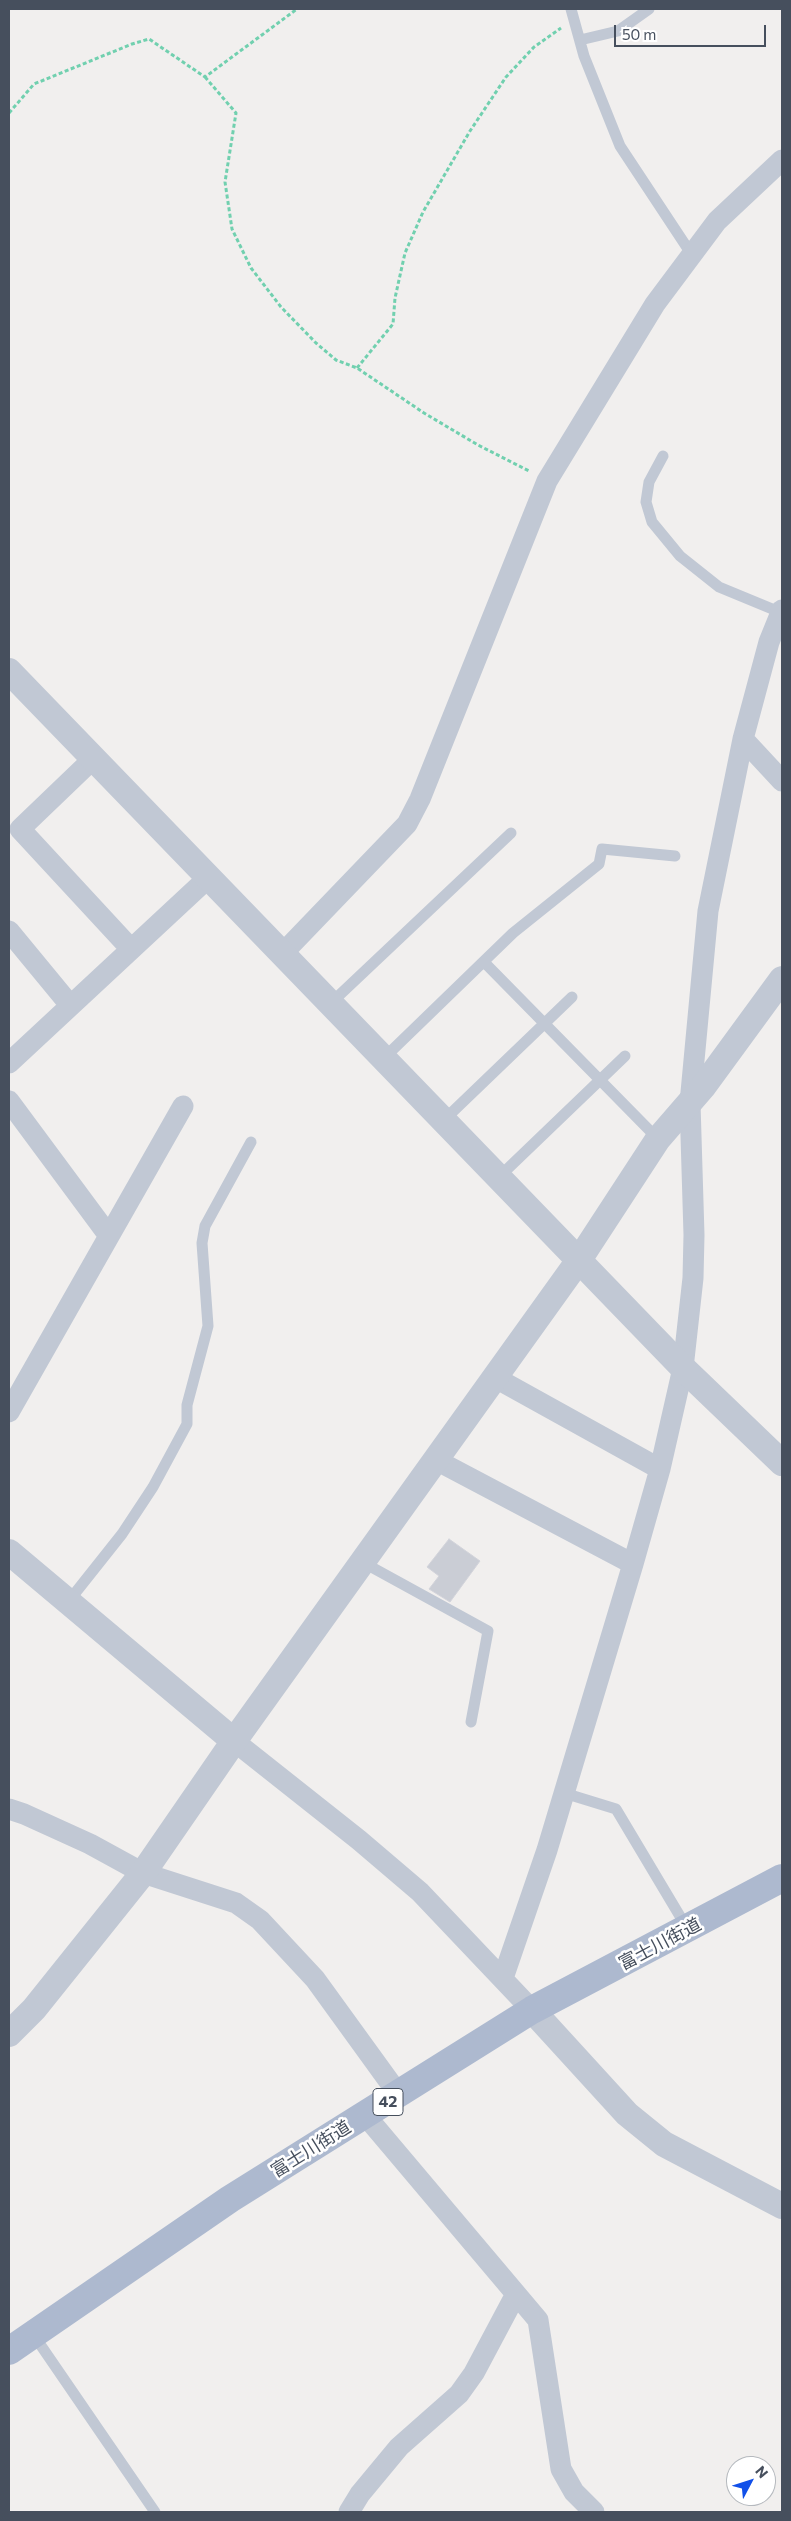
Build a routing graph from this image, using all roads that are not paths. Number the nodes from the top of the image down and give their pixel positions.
1 (649, 9) edge
2 (573, 14) edge
3 (580, 40) junction
4 (782, 160) edge
5 (692, 255) junction
6 (663, 456) dead end
7 (782, 612) edge
8 (9, 671) edge
9 (743, 738) junction
10 (94, 758) junction
11 (782, 781) edge
12 (511, 833) dead end
13 (675, 856) dead end
14 (209, 877) junction
15 (9, 931) edge
16 (131, 949) junction
17 (283, 953) junction
18 (484, 962) junction
19 (782, 979) edge
20 (572, 997) dead end
21 (331, 1003) junction
22 (70, 1005) junction
23 (544, 1024) junction
24 (625, 1056) dead end
25 (384, 1058) junction
26 (9, 1062) edge
27 (600, 1080) junction
28 (9, 1102) edge
29 (690, 1103) junction
30 (183, 1106) dead end
31 (444, 1120) junction
32 (658, 1139) junction
33 (251, 1142) dead end
34 (499, 1177) junction
35 (109, 1236) junction
36 (579, 1260) junction
37 (683, 1368) junction
38 (494, 1377) junction
39 (9, 1412) edge
40 (436, 1460) junction
41 (782, 1462) edge
42 (660, 1469) junction
43 (9, 1552) edge
44 (364, 1562) junction
45 (632, 1564) junction
46 (68, 1602) junction
47 (471, 1722) dead end
48 (234, 1741) junction
49 (564, 1793) junction
50 (9, 1809) edge
51 (143, 1874) junction
52 (782, 1878) edge
53 (688, 1930) junction
54 (502, 1978) junction
55 (532, 2010) junction
56 (9, 2034) edge
57 (399, 2095) junction
58 (365, 2115) junction
59 (782, 2206) edge
60 (516, 2294) junction
61 (32, 2334) junction
62 (9, 2351) edge
63 (155, 2512) edge
64 (349, 2512) edge
65 (594, 2512) edge

1 - 3 lane
2 - 3 lane
3 - 5 lane
4 - 5 street
5 - 17 street
6 - 7 lane
7 - 9 street
8 - 10 street
9 - 11 street
9 - 29 street
10 - 14 street
10 - 16 street
12 - 21 lane
13 - 18 lane
14 - 16 street
14 - 17 street
15 - 22 street
16 - 22 street
17 - 21 street
18 - 23 lane
18 - 25 lane
19 - 29 street
20 - 23 lane
21 - 25 street
22 - 26 street
23 - 27 lane
23 - 31 lane
24 - 27 lane
25 - 31 street
27 - 32 lane
27 - 34 lane
28 - 35 street
29 - 32 street
29 - 37 street
30 - 35 street
31 - 34 street
32 - 36 street
33 - 46 lane
34 - 36 street
35 - 39 street
36 - 37 street
36 - 38 street
37 - 41 street
37 - 42 street
38 - 40 street
38 - 42 street
40 - 44 street
40 - 45 street
42 - 45 street
43 - 46 street
44 - 47 lane
44 - 48 street
45 - 49 street
46 - 48 street
48 - 51 street
48 - 54 street
49 - 53 lane
49 - 54 street
50 - 51 street
51 - 56 street
51 - 57 street
52 - 53 main road, 富士川街道 / 42
53 - 55 main road, 富士川街道 / 42
54 - 55 street
55 - 57 main road, 富士川街道 / 42
55 - 59 street
57 - 58 main road, 富士川街道 / 42
58 - 60 street
58 - 61 main road, 富士川街道 / 42
60 - 64 street
60 - 65 street
61 - 62 main road, 富士川街道 / 42
61 - 63 lane

